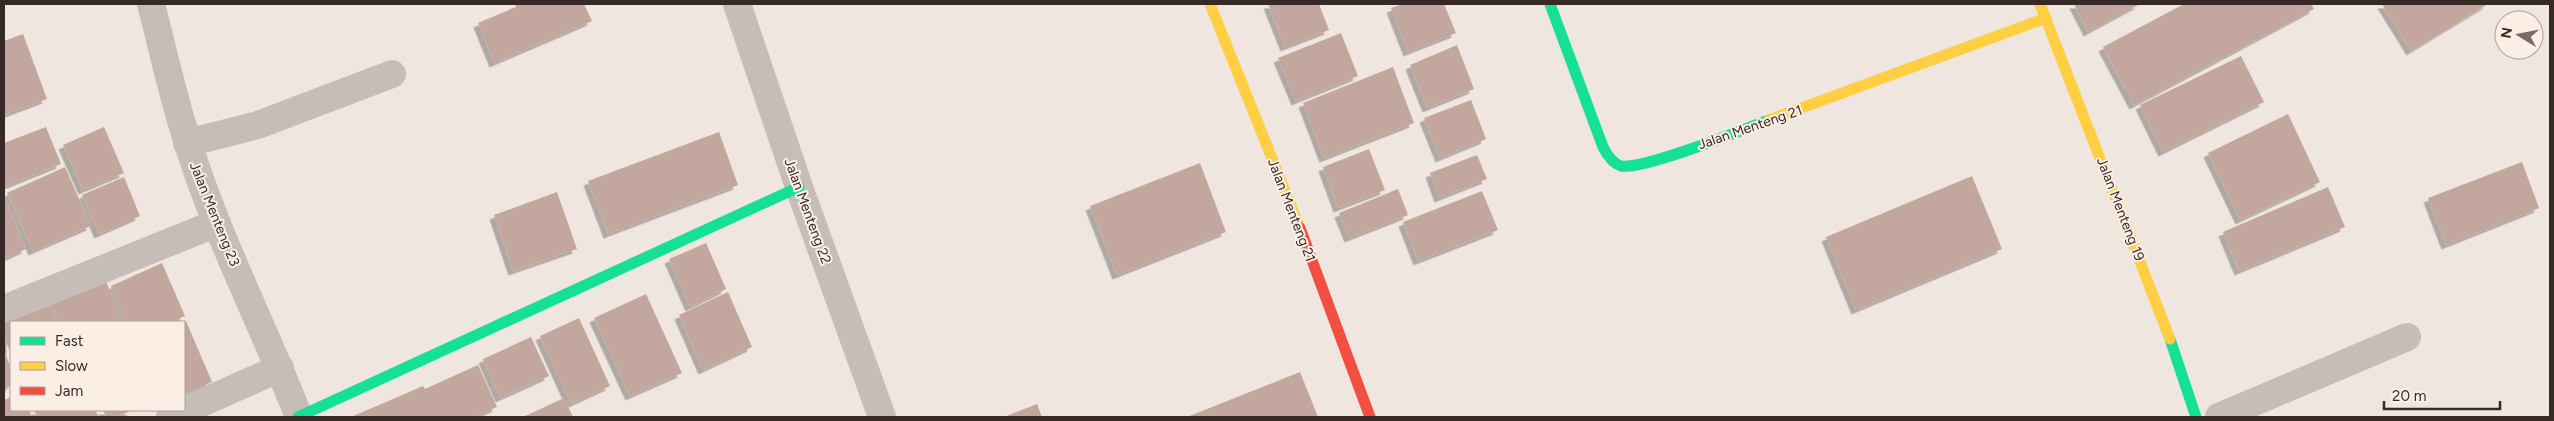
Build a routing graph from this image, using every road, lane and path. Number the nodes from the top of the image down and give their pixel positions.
1 (151, 4) edge
2 (737, 4) edge
3 (1210, 4) edge
4 (1550, 4) edge
5 (2040, 4) edge
6 (2046, 18) junction
7 (392, 74) dead end
8 (188, 143) junction
9 (799, 187) junction
10 (217, 223) junction
11 (4, 309) edge
12 (2407, 337) dead end
13 (280, 368) junction
14 (185, 410) edge
15 (183, 411) edge
16 (170, 417) edge
17 (298, 417) edge
18 (882, 417) edge
19 (1370, 417) edge
20 (2196, 417) edge
21 (2219, 417) edge

1 - 8 street, Jalan Menteng 23
2 - 9 street, Jalan Menteng 22
3 - 19 street, Jalan Menteng 21
4 - 6 street, Jalan Menteng 21
5 - 6 street, Jalan Menteng 19
6 - 20 street, Jalan Menteng 19
7 - 8 street
8 - 10 street, Jalan Menteng 23
9 - 17 street
9 - 18 street, Jalan Menteng 22
10 - 11 street
10 - 13 street, Jalan Menteng 23
12 - 21 street
13 - 14 street
13 - 17 street, Jalan Menteng 23
15 - 16 street

